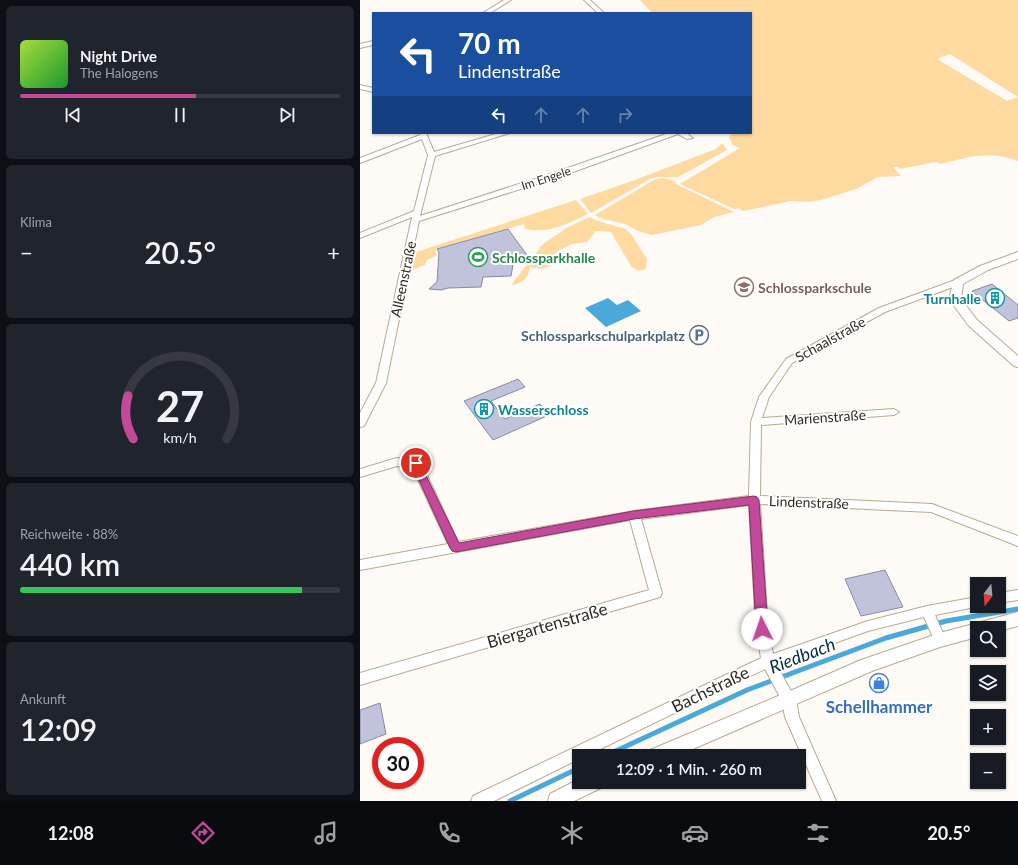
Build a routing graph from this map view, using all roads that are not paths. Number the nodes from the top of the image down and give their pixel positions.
1 (508, 0) edge
2 (587, 0) edge
3 (488, 12) edge
4 (600, 12) edge
5 (372, 43) edge
6 (360, 46) edge
7 (360, 87) edge
8 (372, 90) edge
9 (504, 134) edge
10 (673, 134) edge
11 (683, 134) edge
12 (423, 135) edge
13 (689, 138) dead end
14 (432, 155) junction
15 (360, 161) edge
16 (416, 216) junction
17 (360, 236) edge
18 (1018, 255) edge
19 (958, 282) junction
20 (1018, 363) edge
21 (894, 412) dead end
22 (756, 422) junction
23 (360, 423) edge
24 (360, 473) edge
25 (754, 500) junction
26 (634, 515) junction
27 (1018, 541) edge
28 (456, 548) junction
29 (360, 565) edge
30 (1018, 595) edge
31 (1006, 597) edge
32 (970, 604) edge
33 (928, 614) junction
34 (1018, 619) edge
35 (1006, 622) edge
36 (970, 631) edge
37 (938, 636) junction
38 (770, 665) junction
39 (360, 679) edge
40 (789, 700) junction
41 (673, 749) edge
42 (577, 789) edge
43 (478, 801) edge
44 (557, 801) edge
45 (829, 801) edge

1 - 3 street
2 - 4 street
5 - 6 street
7 - 8 street
9 - 14 street
10 - 16 street, Im Engele
11 - 13 street
12 - 14 street
12 - 15 street
14 - 16 street, Alleenstraße
16 - 17 street, Im Engele
16 - 23 street, Alleenstraße
18 - 19 street
19 - 20 street
19 - 22 street, Schaalstraße
21 - 22 street, Marienstraße
22 - 25 street, Schaalstraße
24 - 28 street
25 - 26 street, Lindenstraße
25 - 27 street, Lindenstraße
25 - 38 street, Schaalstraße
26 - 28 street, Lindenstraße
26 - 39 street, Biergartenstraße
28 - 29 street, Lindenstraße
30 - 31 street
32 - 33 street, Bachstraße
33 - 37 street
33 - 38 street, Bachstraße
34 - 35 street
36 - 37 street
37 - 40 street
38 - 40 street, Schaalstraße
38 - 43 street, Bachstraße
40 - 41 street
40 - 45 street
42 - 44 street

